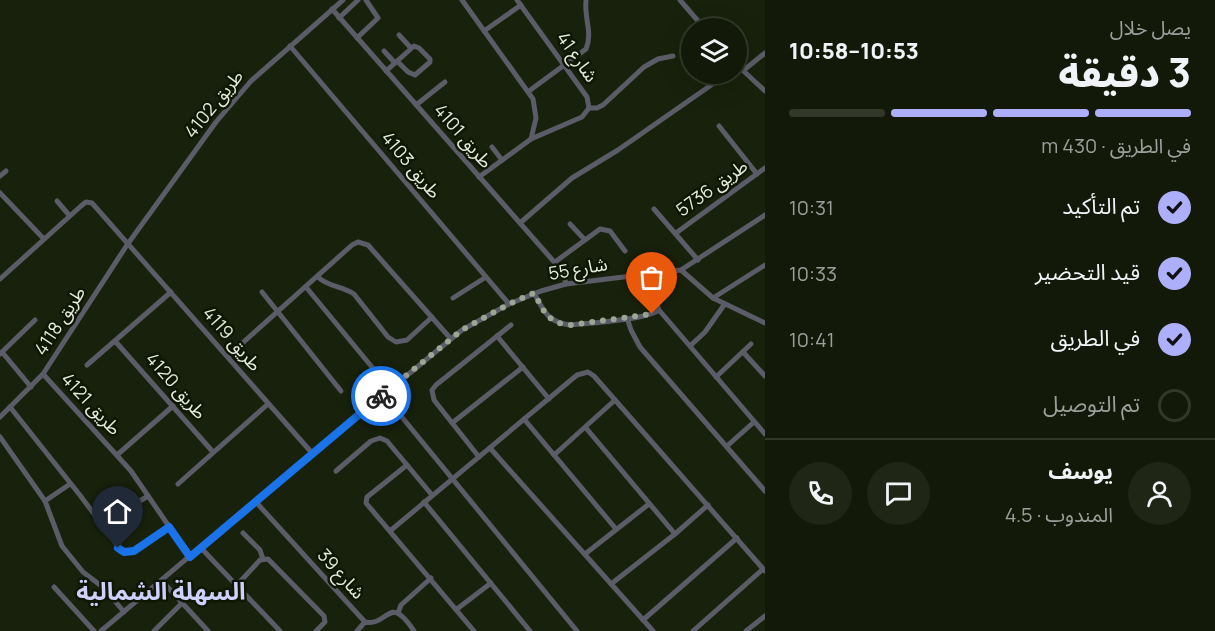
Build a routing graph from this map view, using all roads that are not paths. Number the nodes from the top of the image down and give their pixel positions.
1 (343, 0) edge
2 (358, 0) edge
3 (367, 0) edge
4 (462, 0) edge
5 (587, 0) edge
6 (680, 0) edge
7 (519, 3) edge
8 (332, 9) junction
9 (339, 18) junction
10 (695, 18) edge
11 (484, 32) junction
12 (399, 35) dead end
13 (357, 38) junction
14 (290, 46) junction
15 (411, 48) junction
16 (384, 51) dead end
17 (765, 53) edge
18 (674, 56) dead end
19 (396, 62) junction
20 (747, 62) edge
21 (565, 66) junction
22 (386, 71) junction
23 (747, 74) edge
24 (445, 82) dead end
25 (713, 84) edge
26 (529, 91) junction
27 (765, 91) edge
28 (416, 105) junction
29 (589, 108) junction
30 (719, 126) dead end
31 (531, 139) junction
32 (492, 147) dead end
33 (501, 160) junction
34 (765, 168) edge
35 (6, 171) dead end
36 (757, 174) junction
37 (0, 176) edge
38 (480, 177) junction
39 (0, 193) edge
40 (57, 201) dead end
41 (654, 209) dead end
42 (69, 215) junction
43 (765, 215) edge
44 (520, 223) junction
45 (570, 224) dead end
46 (676, 232) junction
47 (43, 238) junction
48 (585, 240) junction
49 (128, 245) junction
50 (625, 251) dead end
51 (698, 260) junction
52 (555, 262) junction
53 (765, 265) edge
54 (681, 270) junction
55 (653, 273) junction
56 (318, 277) junction
57 (486, 277) junction
58 (0, 279) edge
59 (566, 284) junction
60 (306, 287) junction
61 (171, 292) junction
62 (262, 292) dead end
63 (534, 293) junction
64 (453, 298) dead end
65 (713, 298) junction
66 (509, 304) junction
67 (724, 305) junction
68 (659, 310) junction
69 (279, 312) junction
70 (432, 317) junction
71 (627, 318) junction
72 (35, 320) dead end
73 (765, 323) edge
74 (511, 325) dead end
75 (497, 336) junction
76 (451, 339) junction
77 (115, 340) junction
78 (751, 344) dead end
79 (690, 346) junction
80 (743, 352) junction
81 (1, 353) edge
82 (228, 356) junction
83 (87, 365) dead end
84 (523, 367) junction
85 (43, 374) junction
86 (765, 376) edge
87 (716, 377) junction
88 (32, 387) junction
89 (390, 389) junction
90 (341, 391) dead end
91 (383, 394) junction
92 (549, 399) junction
93 (615, 400) junction
94 (268, 404) junction
95 (173, 406) junction
96 (10, 407) junction
97 (0, 417) edge
98 (524, 419) junction
99 (754, 422) junction
100 (452, 423) junction
101 (586, 428) junction
102 (765, 434) edge
103 (0, 437) edge
104 (727, 446) junction
105 (490, 448) junction
106 (213, 452) junction
107 (312, 453) junction
108 (117, 455) junction
109 (554, 455) junction
110 (479, 457) junction
111 (407, 465) junction
112 (336, 471) dead end
113 (452, 479) junction
114 (70, 484) junction
115 (178, 484) dead end
116 (765, 491) edge
117 (432, 495) junction
118 (148, 496) junction
119 (45, 501) junction
120 (255, 501) junction
121 (424, 502) junction
122 (135, 504) dead end
123 (649, 504) junction
124 (708, 505) junction
125 (169, 527) junction
126 (616, 529) junction
127 (390, 531) junction
128 (243, 533) dead end
129 (675, 534) junction
130 (736, 538) junction
131 (201, 548) junction
132 (585, 554) junction
133 (190, 557) junction
134 (263, 558) junction
135 (764, 570) edge
136 (431, 578) junction
137 (162, 581) junction
138 (491, 583) junction
139 (612, 584) junction
140 (237, 585) junction
141 (54, 587) dead end
142 (182, 603) junction
143 (457, 609) junction
144 (124, 612) junction
145 (398, 613) junction
146 (765, 616) edge
147 (643, 620) junction
148 (365, 622) junction
149 (204, 630) edge
150 (94, 631) edge
151 (101, 631) edge
152 (154, 631) edge
153 (280, 631) edge
154 (316, 631) edge
155 (357, 631) edge
156 (414, 631) edge
157 (474, 631) edge
158 (530, 631) edge
159 (577, 631) edge
160 (653, 631) edge
161 (693, 631) edge
162 (746, 631) edge

1 - 8 street, طريق 4102
2 - 9 street
3 - 13 street
4 - 11 street
5 - 21 street
6 - 10 street
7 - 11 street
7 - 21 street, شارع 41
8 - 9 street, طريق 4101
8 - 14 street, طريق 4102
9 - 13 street, طريق 4101
11 - 26 street
12 - 15 street
13 - 22 street, طريق 4101
14 - 49 street, طريق 4102
14 - 57 street, طريق 4103
15 - 19 street
15 - 19 street
16 - 19 street
17 - 20 street
18 - 29 street
19 - 22 street
21 - 26 street
21 - 29 street, شارع 41
22 - 28 street, طريق 4101
23 - 27 street
24 - 28 street
25 - 44 street
26 - 31 street
28 - 38 street, طريق 4101
29 - 31 street, شارع 41
30 - 36 street
31 - 33 street, شارع 41
32 - 33 street
33 - 38 street, شارع 41
34 - 36 street, طريق 5736
35 - 37 street
36 - 46 street, طريق 5736
38 - 44 street, طريق 4101
39 - 47 street
40 - 42 street
41 - 46 street
42 - 47 street
42 - 49 street, طريق 4119
43 - 51 street, شارع 55
44 - 52 street, طريق 4101
45 - 48 street
46 - 51 street
47 - 58 street
48 - 50 street
48 - 52 street
49 - 61 street, طريق 4119
49 - 85 street, طريق 4118
51 - 54 street, شارع 55
52 - 59 street, طريق 4101
53 - 65 street
54 - 55 street, شارع 55
54 - 65 street
55 - 59 street, شارع 55
55 - 68 street
56 - 60 street
56 - 70 street
56 - 70 street
57 - 64 street
57 - 66 street, طريق 4103
59 - 63 street, شارع 55
60 - 69 street
60 - 89 street
61 - 77 street
61 - 82 street, طريق 4119
62 - 69 street
63 - 66 street, شارع 55
63 - 71 street
65 - 67 street
66 - 76 street, شارع 55
67 - 73 street
67 - 79 street
68 - 71 street
68 - 79 street
69 - 82 street
69 - 90 street
70 - 76 street
71 - 104 street
72 - 81 street
74 - 75 street
75 - 84 street
75 - 100 street
76 - 89 street, شارع 55
77 - 83 street
77 - 95 street, طريق 4120
78 - 80 street
79 - 87 street
80 - 86 street
80 - 87 street
81 - 88 street
82 - 94 street, طريق 4119
84 - 92 street
84 - 100 street
85 - 88 street, طريق 4118
85 - 108 street, طريق 4121
87 - 99 street
88 - 96 street, طريق 4118
89 - 91 street, شارع 55
91 - 107 street, شارع 55
91 - 113 street
92 - 93 street
92 - 98 street
93 - 101 street
93 - 124 street
94 - 106 street
94 - 107 street, طريق 4119
95 - 106 street, طريق 4120
95 - 108 street, طريق 4121
96 - 97 street, طريق 4118
96 - 114 street
98 - 105 street
98 - 109 street
99 - 102 street
99 - 104 street
100 - 110 street
101 - 109 street
101 - 123 street
103 - 119 street
104 - 116 street
105 - 110 street
105 - 132 street
106 - 115 street
107 - 120 street, شارع 55
108 - 118 street, طريق 4121
109 - 126 street
110 - 113 street
111 - 112 street
111 - 117 street
111 - 127 street
113 - 117 street
113 - 159 street
114 - 119 street
114 - 125 street
117 - 121 street
118 - 122 street
118 - 125 street, طريق 4121
119 - 144 street
120 - 131 street, شارع 55
120 - 148 street, شارع 39
121 - 127 street
121 - 138 street
123 - 126 street
123 - 129 street
124 - 129 street
124 - 130 street
125 - 133 street, طريق 4121
126 - 132 street
127 - 136 street
128 - 134 street
129 - 139 street
130 - 135 street
130 - 147 street
131 - 133 street, شارع 55
131 - 140 street
132 - 139 street
133 - 137 street, شارع 55
134 - 140 street
134 - 154 street
135 - 161 street
136 - 143 street
136 - 145 street
137 - 142 street
137 - 144 street, شارع 55
138 - 143 street
138 - 158 street
139 - 147 street
140 - 153 street
141 - 150 street
142 - 149 street
142 - 152 street
143 - 157 street
144 - 151 street, شارع 55
145 - 148 street, شارع 39
145 - 156 street
146 - 162 street
147 - 160 street
148 - 155 street

